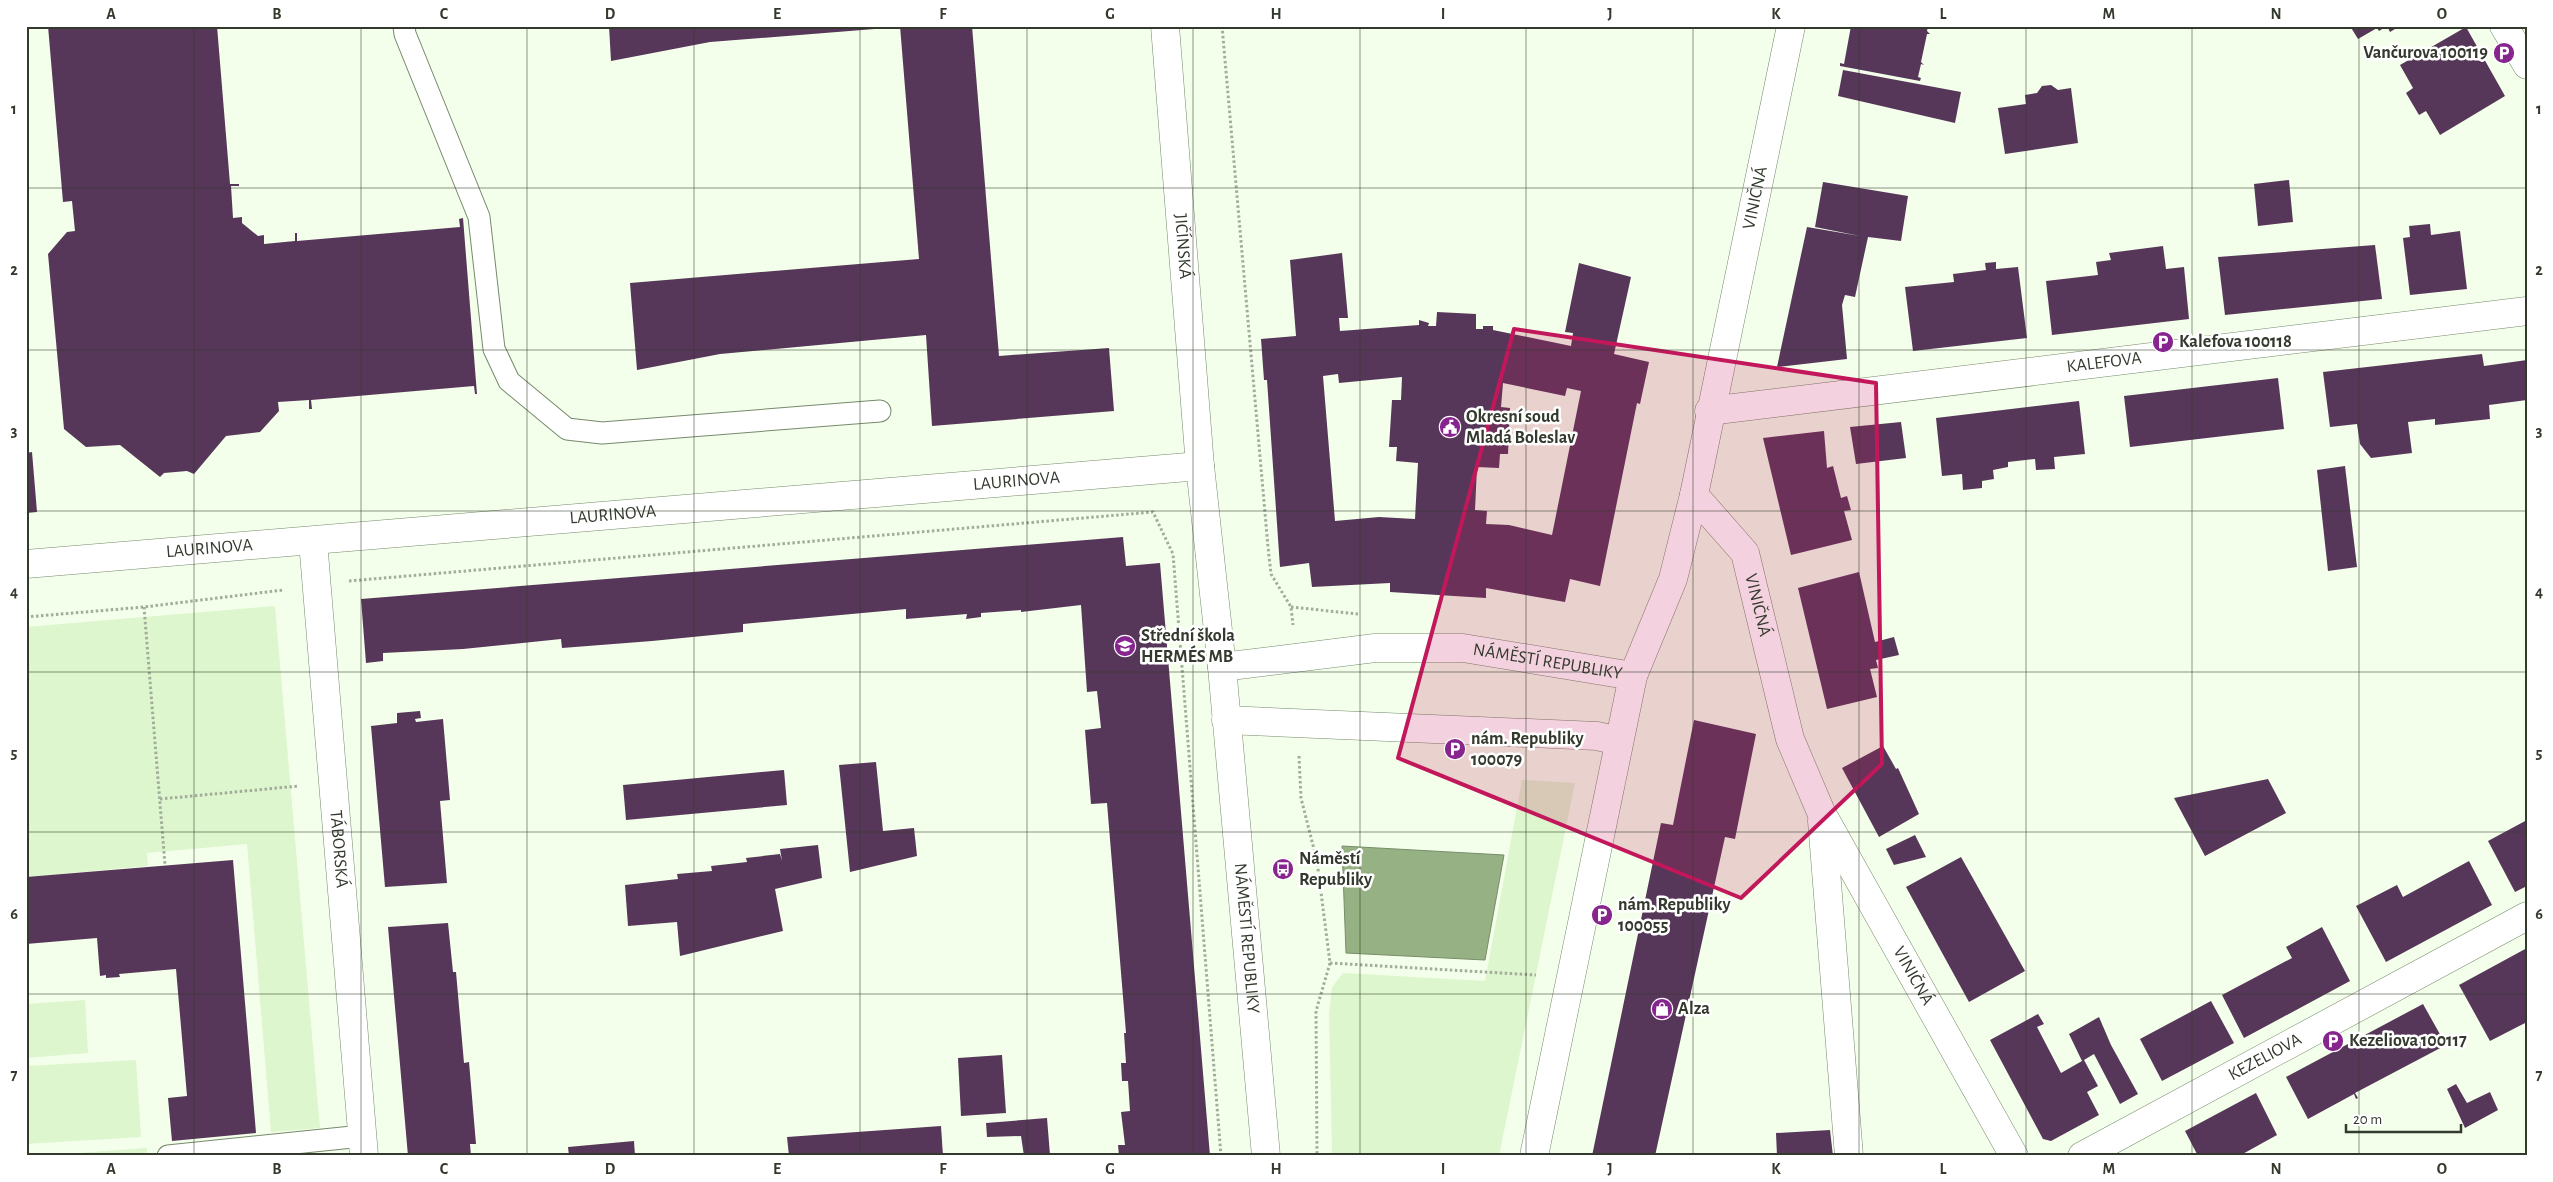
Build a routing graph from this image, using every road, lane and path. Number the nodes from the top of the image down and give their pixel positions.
1 (404, 26) edge
2 (1165, 26) edge
3 (1222, 26) edge
4 (1791, 26) edge
5 (2504, 26) edge
6 (2527, 65) edge
7 (2527, 311) edge
8 (880, 411) dead end
9 (1709, 411) junction
10 (1200, 466) junction
11 (1694, 495) junction
12 (313, 541) junction
13 (26, 564) edge
14 (317, 584) junction
15 (144, 607) junction
16 (1291, 607) dead end
17 (26, 617) edge
18 (1222, 667) junction
19 (1634, 676) junction
20 (1226, 720) junction
21 (1619, 742) junction
22 (1299, 756) dead end
23 (303, 786) dead end
24 (160, 799) junction
25 (1821, 812) junction
26 (165, 865) dead end
27 (2527, 916) edge
28 (1330, 963) junction
29 (1546, 976) dead end
30 (363, 1146) edge
31 (168, 1156) edge
32 (1221, 1156) edge
33 (1266, 1156) edge
34 (1317, 1156) edge
35 (1534, 1156) edge
36 (1849, 1156) edge
37 (2014, 1156) edge
38 (2082, 1156) edge

1 - 8 lane
2 - 10 street, JIČÍNSKÁ
3 - 16 path
4 - 9 street, VINIČNÁ
5 - 6 street
7 - 9 street, KALEFOVA
9 - 11 street, VINIČNÁ
10 - 12 street, LAURINOVA
10 - 18 street, NÁMĚSTÍ REPUBLIKY
11 - 19 street, NÁMĚSTÍ REPUBLIKY
11 - 25 street, VINIČNÁ
12 - 13 street, LAURINOVA
12 - 14 street, TÁBORSKÁ
14 - 15 path
14 - 30 street, TÁBORSKÁ
14 - 32 path
15 - 17 path
15 - 24 path
18 - 19 street, NÁMĚSTÍ REPUBLIKY
18 - 20 street, NÁMĚSTÍ REPUBLIKY
19 - 21 street, NÁMĚSTÍ REPUBLIKY
20 - 21 street
20 - 33 street, NÁMĚSTÍ REPUBLIKY
21 - 35 street, NÁMĚSTÍ REPUBLIKY
22 - 28 path
23 - 24 path
24 - 26 path
25 - 36 street
25 - 37 street, VINIČNÁ
27 - 38 street, KEZELIOVA
28 - 29 path
28 - 34 path
30 - 31 lane

